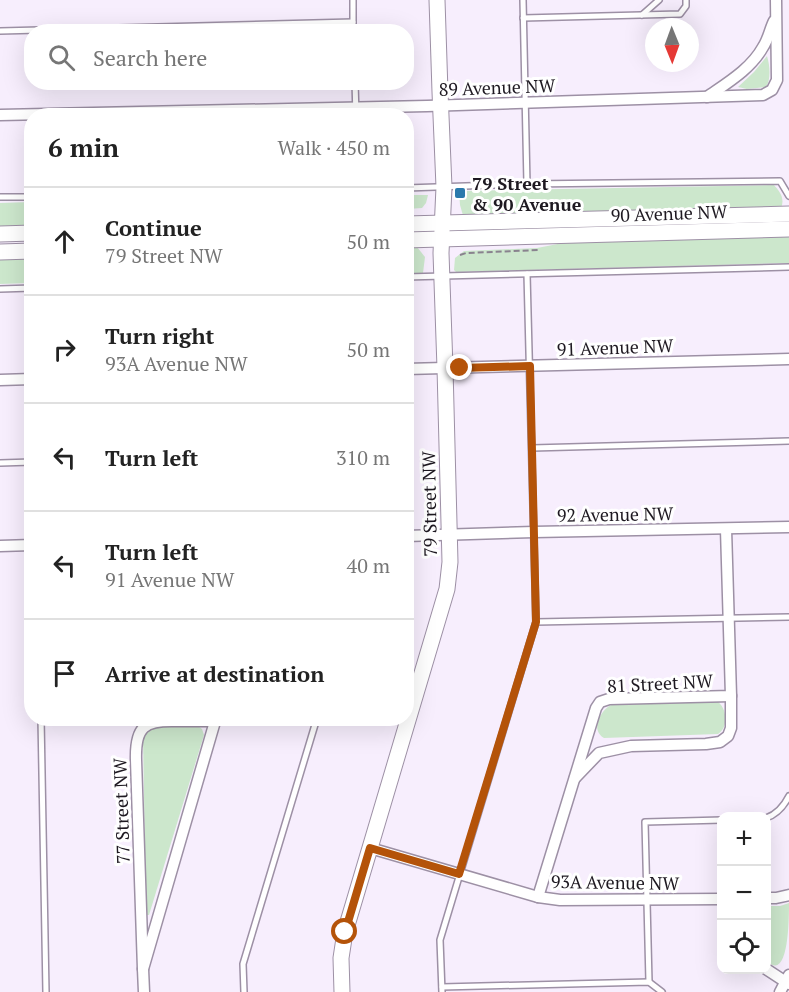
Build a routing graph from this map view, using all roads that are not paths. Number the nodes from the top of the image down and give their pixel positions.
1 (353, 0) edge
2 (437, 0) edge
3 (523, 0) edge
4 (659, 0) edge
5 (686, 0) edge
6 (776, 0) edge
7 (642, 15) junction
8 (776, 15) junction
9 (523, 18) junction
10 (353, 22) joint
11 (275, 24) edge
12 (24, 30) edge
13 (0, 31) edge
14 (355, 90) edge
15 (706, 97) junction
16 (525, 103) junction
17 (440, 105) junction
18 (356, 108) edge
19 (398, 108) edge
20 (0, 115) edge
21 (24, 115) edge
22 (527, 184) junction
23 (444, 187) junction
24 (414, 188) edge
25 (789, 196) edge
26 (0, 197) edge
27 (24, 197) edge
28 (789, 214) edge
29 (414, 226) edge
30 (789, 229) edge
31 (442, 231) junction
32 (24, 233) edge
33 (0, 234) edge
34 (414, 238) edge
35 (24, 251) edge
36 (0, 252) edge
37 (789, 267) edge
38 (527, 274) junction
39 (441, 276) junction
40 (414, 277) edge
41 (24, 288) edge
42 (0, 289) edge
43 (789, 359) edge
44 (530, 366) junction
45 (445, 368) junction
46 (414, 369) edge
47 (0, 380) edge
48 (24, 380) edge
49 (789, 441) edge
50 (532, 448) junction
51 (24, 462) edge
52 (0, 463) edge
53 (789, 527) edge
54 (726, 529) junction
55 (534, 532) junction
56 (450, 534) junction
57 (414, 536) edge
58 (24, 545) edge
59 (0, 546) edge
60 (789, 617) edge
61 (729, 618) junction
62 (536, 622) junction
63 (731, 696) junction
64 (414, 700) edge
65 (41, 726) edge
66 (146, 726) edge
67 (214, 726) edge
68 (315, 726) edge
69 (406, 726) edge
70 (574, 779) junction
71 (789, 796) edge
72 (771, 817) edge
73 (717, 820) edge
74 (370, 848) junction
75 (459, 874) junction
76 (789, 895) edge
77 (538, 897) junction
78 (771, 898) edge
79 (646, 899) junction
80 (717, 899) edge
81 (143, 969) junction
82 (771, 972) edge
83 (788, 980) edge
84 (649, 982) junction
85 (442, 990) edge
86 (46, 992) edge
87 (144, 992) edge
88 (244, 992) edge
89 (342, 992) edge
90 (662, 992) edge
91 (780, 992) edge

1 - 10 lane
2 - 17 street, 79 Street NW
3 - 9 lane
4 - 7 lane
5 - 7 lane
6 - 8 street
7 - 9 lane
8 - 15 street
8 - 15 street, 89 Avenue NW
9 - 16 lane
10 - 11 lane
12 - 13 lane
14 - 18 lane
15 - 16 street, 89 Avenue NW
16 - 17 street, 89 Avenue NW
16 - 22 lane
17 - 19 street, 89 Avenue NW
17 - 23 street, 79 Street NW
20 - 21 street, 89 Avenue NW
22 - 23 lane
22 - 25 lane
23 - 24 lane
23 - 31 street, 79 Street NW
26 - 27 lane
28 - 31 street, 90 Avenue NW
29 - 31 street, 90 Avenue NW
30 - 31 street, 90 Avenue NW
31 - 34 street, 90 Avenue NW
31 - 39 street, 79 Street NW
32 - 33 street
35 - 36 street
37 - 38 lane
38 - 39 lane
38 - 44 lane
39 - 40 lane
39 - 45 street, 79 Street NW
41 - 42 lane
43 - 44 street, 91 Avenue NW
44 - 45 street, 91 Avenue NW
44 - 50 lane
45 - 46 street, 91 Avenue NW
45 - 56 street, 79 Street NW
47 - 48 street
49 - 50 lane
50 - 55 lane
51 - 52 lane
53 - 54 street, 92 Avenue NW
54 - 55 street, 92 Avenue NW
54 - 61 street, 81 Street NW
55 - 56 street, 92 Avenue NW
55 - 62 lane
56 - 57 street, 92 Avenue NW
56 - 64 street, 79 Street NW
58 - 59 street
60 - 61 lane
61 - 62 lane
61 - 63 street, 81 Street NW
62 - 75 lane
63 - 70 street, 81 Street NW
63 - 70 street, 81 Street NW
65 - 86 lane
66 - 81 street, 77 Street NW
67 - 81 street, 77 Street NW
68 - 88 lane
69 - 74 street, 79 Street NW
70 - 77 street, 81 Street NW
71 - 72 lane
73 - 79 lane
74 - 75 street, 93A Avenue NW
74 - 89 street, 79 Street NW
75 - 77 street, 93A Avenue NW
75 - 85 lane
76 - 78 street
77 - 79 street, 93A Avenue NW
79 - 80 street, 93A Avenue NW
79 - 84 lane
81 - 87 street, 77 Street NW
82 - 83 street
83 - 91 street
84 - 85 lane
84 - 90 lane

